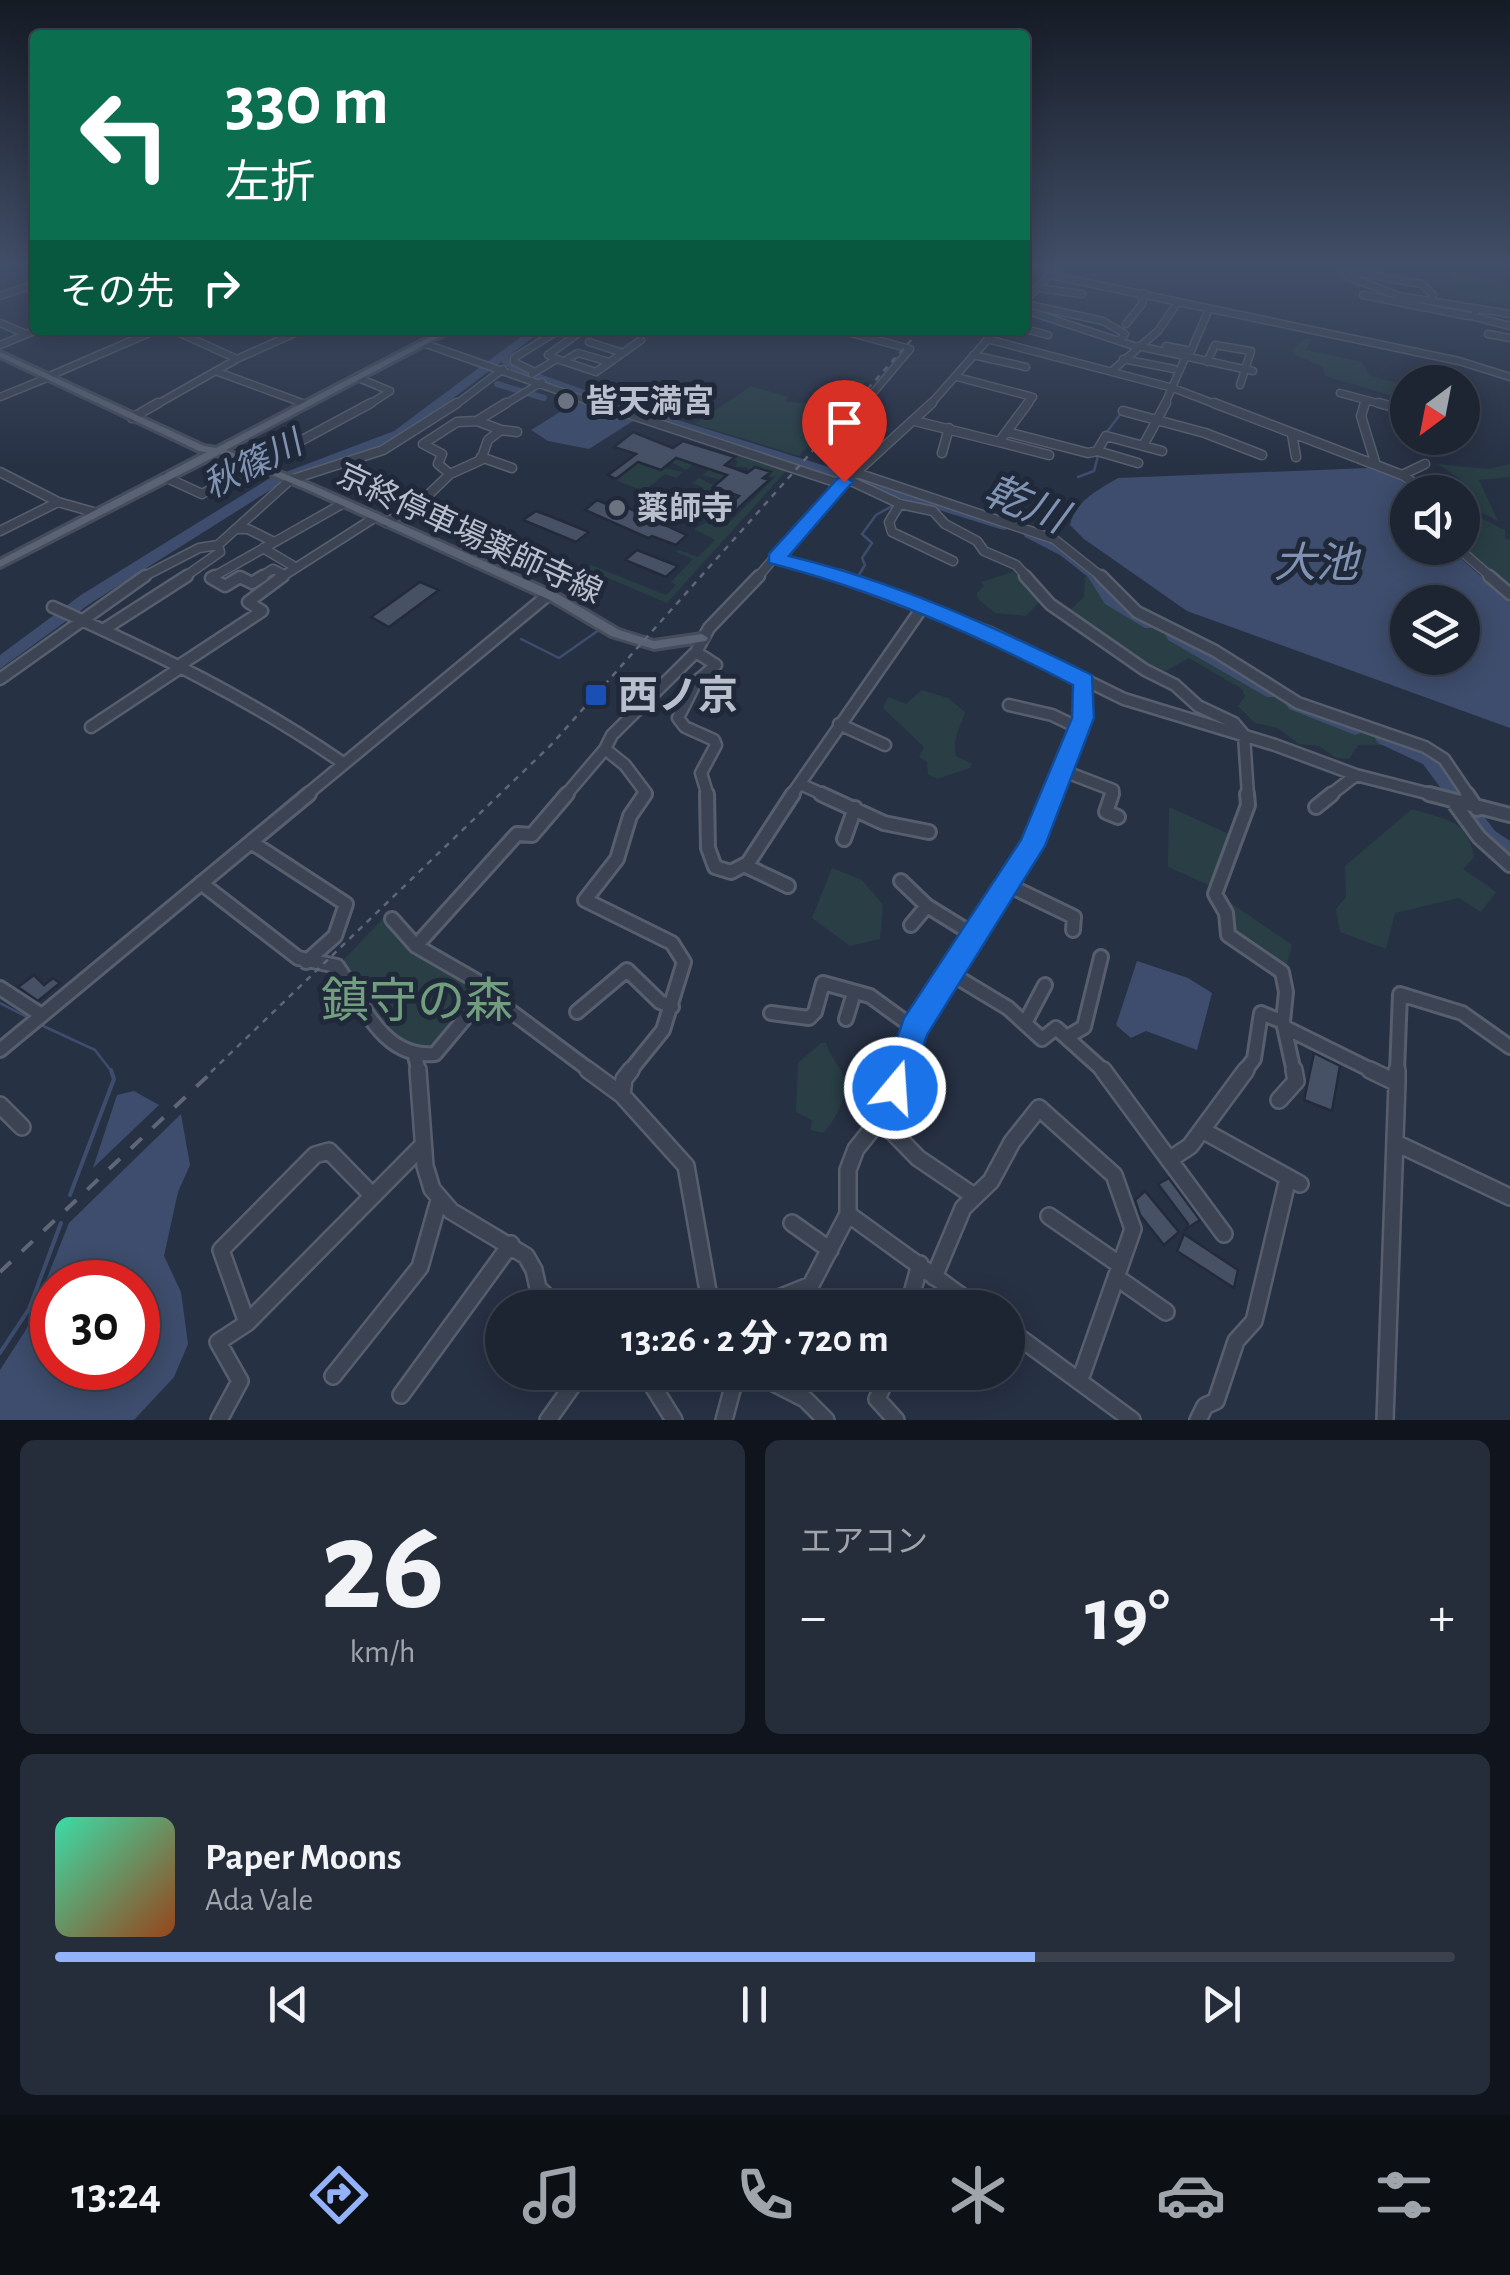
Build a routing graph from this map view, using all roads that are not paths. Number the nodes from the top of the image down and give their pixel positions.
1 (26, 334) edge
2 (1102, 334) edge
3 (1124, 334) edge
4 (1153, 334) edge
5 (1198, 334) edge
6 (1330, 334) edge
7 (145, 335) edge
8 (184, 335) edge
9 (291, 335) edge
10 (431, 335) edge
11 (440, 335) edge
12 (551, 335) edge
13 (576, 335) dead end
14 (858, 335) edge
15 (991, 335) edge
16 (436, 337) junction
17 (987, 339) junction
18 (642, 340) dead end
19 (1120, 341) junction
20 (589, 342) dead end
21 (424, 343) junction
22 (0, 345) edge
23 (1140, 345) junction
24 (1166, 353) junction
25 (0, 354) edge
26 (624, 354) junction
27 (970, 358) junction
28 (1185, 358) junction
29 (1123, 359) junction
30 (237, 360) junction
31 (561, 360) junction
32 (608, 362) junction
33 (1207, 362) junction
34 (982, 365) dead end
35 (1160, 366) junction
36 (1026, 367) dead end
37 (503, 369) junction
38 (1174, 369) dead end
39 (1113, 370) junction
40 (1243, 370) junction
41 (1253, 371) dead end
42 (218, 372) junction
43 (536, 372) junction
44 (1510, 376) edge
45 (527, 377) junction
46 (957, 377) junction
47 (46, 378) junction
48 (356, 378) junction
49 (542, 382) junction
50 (1240, 385) dead end
51 (1172, 388) junction
52 (1340, 393) dead end
53 (0, 397) edge
54 (1366, 401) junction
55 (305, 404) junction
56 (1390, 407) edge
57 (1123, 411) dead end
58 (132, 418) junction
59 (1158, 420) junction
60 (477, 421) junction
61 (915, 421) junction
62 (948, 428) junction
63 (502, 430) junction
64 (516, 432) dead end
65 (1007, 432) junction
66 (1292, 434) junction
67 (999, 442) junction
68 (1142, 446) junction
69 (824, 451) dead end
70 (1096, 451) junction
71 (1162, 451) dead end
72 (213, 452) junction
73 (942, 453) dead end
74 (1049, 454) dead end
75 (1262, 455) dead end
76 (1296, 457) dead end
77 (482, 458) junction
78 (1138, 463) dead end
79 (1425, 464) dead end
80 (1376, 465) junction
81 (252, 466) junction
82 (512, 468) dead end
83 (0, 472) edge
84 (450, 474) junction
85 (1402, 475) joint
86 (165, 477) junction
87 (849, 479) junction
88 (290, 480) junction
89 (58, 502) junction
90 (342, 504) junction
91 (900, 504) junction
92 (97, 513) junction
93 (374, 518) junction
94 (386, 523) junction
95 (238, 529) junction
96 (0, 531) edge
97 (274, 542) junction
98 (218, 545) junction
99 (263, 548) junction
100 (776, 558) junction
101 (954, 561) dead end
102 (0, 564) edge
103 (1477, 565) edge
104 (295, 567) junction
105 (285, 575) junction
106 (1510, 594) edge
107 (548, 595) junction
108 (54, 607) dead end
109 (922, 608) junction
110 (81, 617) junction
111 (106, 628) junction
112 (699, 645) junction
113 (182, 665) junction
114 (0, 679) edge
115 (1084, 681) junction
116 (1009, 705) dead end
117 (839, 724) junction
118 (91, 727) dead end
119 (1077, 727) junction
120 (1244, 735) junction
121 (885, 745) dead end
122 (605, 748) junction
123 (343, 764) junction
124 (1061, 770) junction
125 (1356, 775) junction
126 (800, 784) junction
127 (1455, 804) junction
128 (1316, 806) dead end
129 (854, 808) junction
130 (1478, 809) junction
131 (1510, 816) edge
132 (1118, 818) dead end
133 (929, 832) dead end
134 (844, 839) dead end
135 (251, 842) junction
136 (1510, 865) edge
137 (746, 866) junction
138 (901, 881) dead end
139 (201, 883) junction
140 (1008, 884) junction
141 (788, 886) dead end
142 (926, 906) junction
143 (392, 920) dead end
144 (911, 926) dead end
145 (1073, 930) dead end
146 (974, 935) junction
147 (416, 946) junction
148 (1102, 957) dead end
149 (306, 962) junction
150 (950, 973) junction
151 (1045, 985) dead end
152 (0, 988) edge
153 (486, 993) junction
154 (854, 993) junction
155 (672, 1008) junction
156 (577, 1012) dead end
157 (771, 1013) dead end
158 (40, 1014) junction
159 (846, 1018) dead end
160 (1025, 1023) junction
161 (1283, 1024) junction
162 (914, 1028) junction
163 (1066, 1038) junction
164 (1510, 1047) edge
165 (0, 1050) edge
166 (415, 1056) junction
167 (1397, 1083) junction
168 (622, 1095) junction
169 (1279, 1100) dead end
170 (0, 1105) edge
171 (880, 1119) junction
172 (22, 1127) dead end
173 (1202, 1130) junction
174 (1396, 1142) junction
175 (422, 1146) junction
176 (1169, 1160) junction
177 (372, 1195) junction
178 (974, 1196) junction
179 (1510, 1197) edge
180 (439, 1200) junction
181 (848, 1214) junction
182 (1049, 1216) dead end
183 (792, 1223) dead end
184 (1224, 1234) dead end
185 (511, 1244) junction
186 (830, 1250) junction
187 (920, 1264) junction
188 (1118, 1271) junction
189 (934, 1276) junction
190 (540, 1290) edge
191 (708, 1290) edge
192 (798, 1290) edge
193 (913, 1290) edge
194 (953, 1290) edge
195 (1166, 1312) dead end
196 (247, 1323) junction
197 (1025, 1341) edge
198 (333, 1376) dead end
199 (1080, 1380) junction
200 (569, 1390) edge
201 (655, 1390) edge
202 (731, 1390) edge
203 (787, 1390) edge
204 (881, 1390) edge
205 (400, 1395) dead end
206 (219, 1420) edge
207 (548, 1420) edge
208 (674, 1420) edge
209 (724, 1420) edge
210 (826, 1420) edge
211 (896, 1420) edge
212 (1132, 1420) edge
213 (1198, 1420) edge
214 (1384, 1420) edge

1 - 22 street
2 - 19 street
3 - 19 street
4 - 23 street
5 - 23 street
6 - 44 street
7 - 47 street
8 - 30 street
9 - 30 street
10 - 16 street
11 - 16 main road
12 - 43 street
13 - 31 street
14 - 69 street
15 - 17 street
16 - 21 main road
17 - 27 street
17 - 39 street
18 - 26 street
19 - 23 street
20 - 26 street
21 - 37 street
21 - 48 main road
23 - 24 street
23 - 29 street
24 - 28 street
24 - 35 street
25 - 47 main road, 京終停車場薬師寺線
26 - 32 street
27 - 34 street
27 - 36 street
27 - 46 street
28 - 33 street
28 - 51 street
29 - 35 street
29 - 39 street
30 - 42 street
31 - 32 street
31 - 32 street
31 - 43 street
33 - 40 street
33 - 40 street
35 - 38 street
37 - 45 street
37 - 88 street
39 - 51 street
40 - 41 street
40 - 50 street
42 - 55 street
42 - 58 street
43 - 45 street
45 - 49 street
46 - 61 street
46 - 65 street
47 - 53 street
47 - 58 main road, 京終停車場薬師寺線
48 - 55 main road
48 - 81 street
49 - 60 street
49 - 87 street
51 - 59 street
51 - 66 street
52 - 54 street
54 - 56 street
54 - 80 street
55 - 72 main road
57 - 59 street
58 - 72 main road, 京終停車場薬師寺線
59 - 68 street
59 - 75 street
60 - 63 street
60 - 84 street
61 - 62 street
61 - 87 street
62 - 67 street
62 - 73 street
63 - 64 street
63 - 77 street
65 - 67 street
65 - 70 street
66 - 76 street
66 - 80 street
67 - 74 street
68 - 70 street
68 - 71 street
70 - 78 street
72 - 81 main road, 京終停車場薬師寺線
72 - 86 main road
77 - 82 street
77 - 84 street
79 - 85 street
80 - 85 street
81 - 86 street
81 - 88 main road, 京終停車場薬師寺線
83 - 89 street
84 - 94 street
86 - 92 main road
87 - 91 street
87 - 100 street
87 - 130 street
88 - 90 main road, 京終停車場薬師寺線
88 - 95 street
89 - 92 street
89 - 96 street
90 - 93 main road, 京終停車場薬師寺線
90 - 97 street
91 - 101 street
91 - 120 street
92 - 102 main road
93 - 94 main road, 京終停車場薬師寺線
93 - 104 street
94 - 107 main road, 京終停車場薬師寺線
95 - 97 street
95 - 98 street
97 - 99 street
98 - 110 street
98 - 111 street
99 - 104 street
99 - 105 street
100 - 109 street
100 - 112 street
103 - 106 street
104 - 105 street
105 - 113 street
107 - 112 main road, 京終停車場薬師寺線
107 - 123 street
108 - 110 street
109 - 115 street
109 - 117 street
110 - 111 street
110 - 114 street
111 - 113 street
112 - 122 street
112 - 137 street
113 - 118 street
113 - 123 street
115 - 119 street
115 - 120 street
116 - 119 street
117 - 121 street
117 - 126 street
119 - 124 street
120 - 125 street
120 - 161 street
122 - 147 street
122 - 155 street
123 - 135 street
124 - 132 street
124 - 140 street
125 - 127 street
125 - 128 street
126 - 129 street
126 - 137 street
127 - 130 street
127 - 136 street
129 - 133 street
129 - 134 street
130 - 131 street
135 - 139 street
135 - 149 street
137 - 141 street
138 - 142 street
139 - 149 street
139 - 158 street
140 - 145 street
140 - 146 street
142 - 144 street
142 - 146 street
143 - 147 street
146 - 150 street
147 - 153 street
148 - 163 street
149 - 166 street
150 - 160 street
150 - 162 street
151 - 160 street
152 - 158 street
153 - 166 street
153 - 168 street
154 - 157 street
154 - 159 street
154 - 162 street
155 - 156 street
155 - 168 street
158 - 165 street
160 - 163 street
161 - 167 street
161 - 169 street
161 - 173 street
162 - 171 street
163 - 176 street
164 - 167 street
166 - 175 street
167 - 174 street
168 - 191 street
170 - 172 street
171 - 178 street
171 - 181 street
173 - 176 street
173 - 213 street
174 - 179 street
174 - 214 street
175 - 177 street
175 - 180 street
176 - 184 street
177 - 196 street
177 - 196 street
178 - 188 street
178 - 189 street
180 - 185 street
180 - 198 street
181 - 186 street
181 - 187 street
182 - 188 street
183 - 186 street
185 - 190 street
185 - 205 street
186 - 192 street
187 - 189 street
187 - 193 street
188 - 195 street
188 - 199 street
189 - 194 street
196 - 206 street
197 - 199 street
199 - 212 street
200 - 207 street
201 - 208 street
202 - 209 street
203 - 210 street
204 - 211 street

